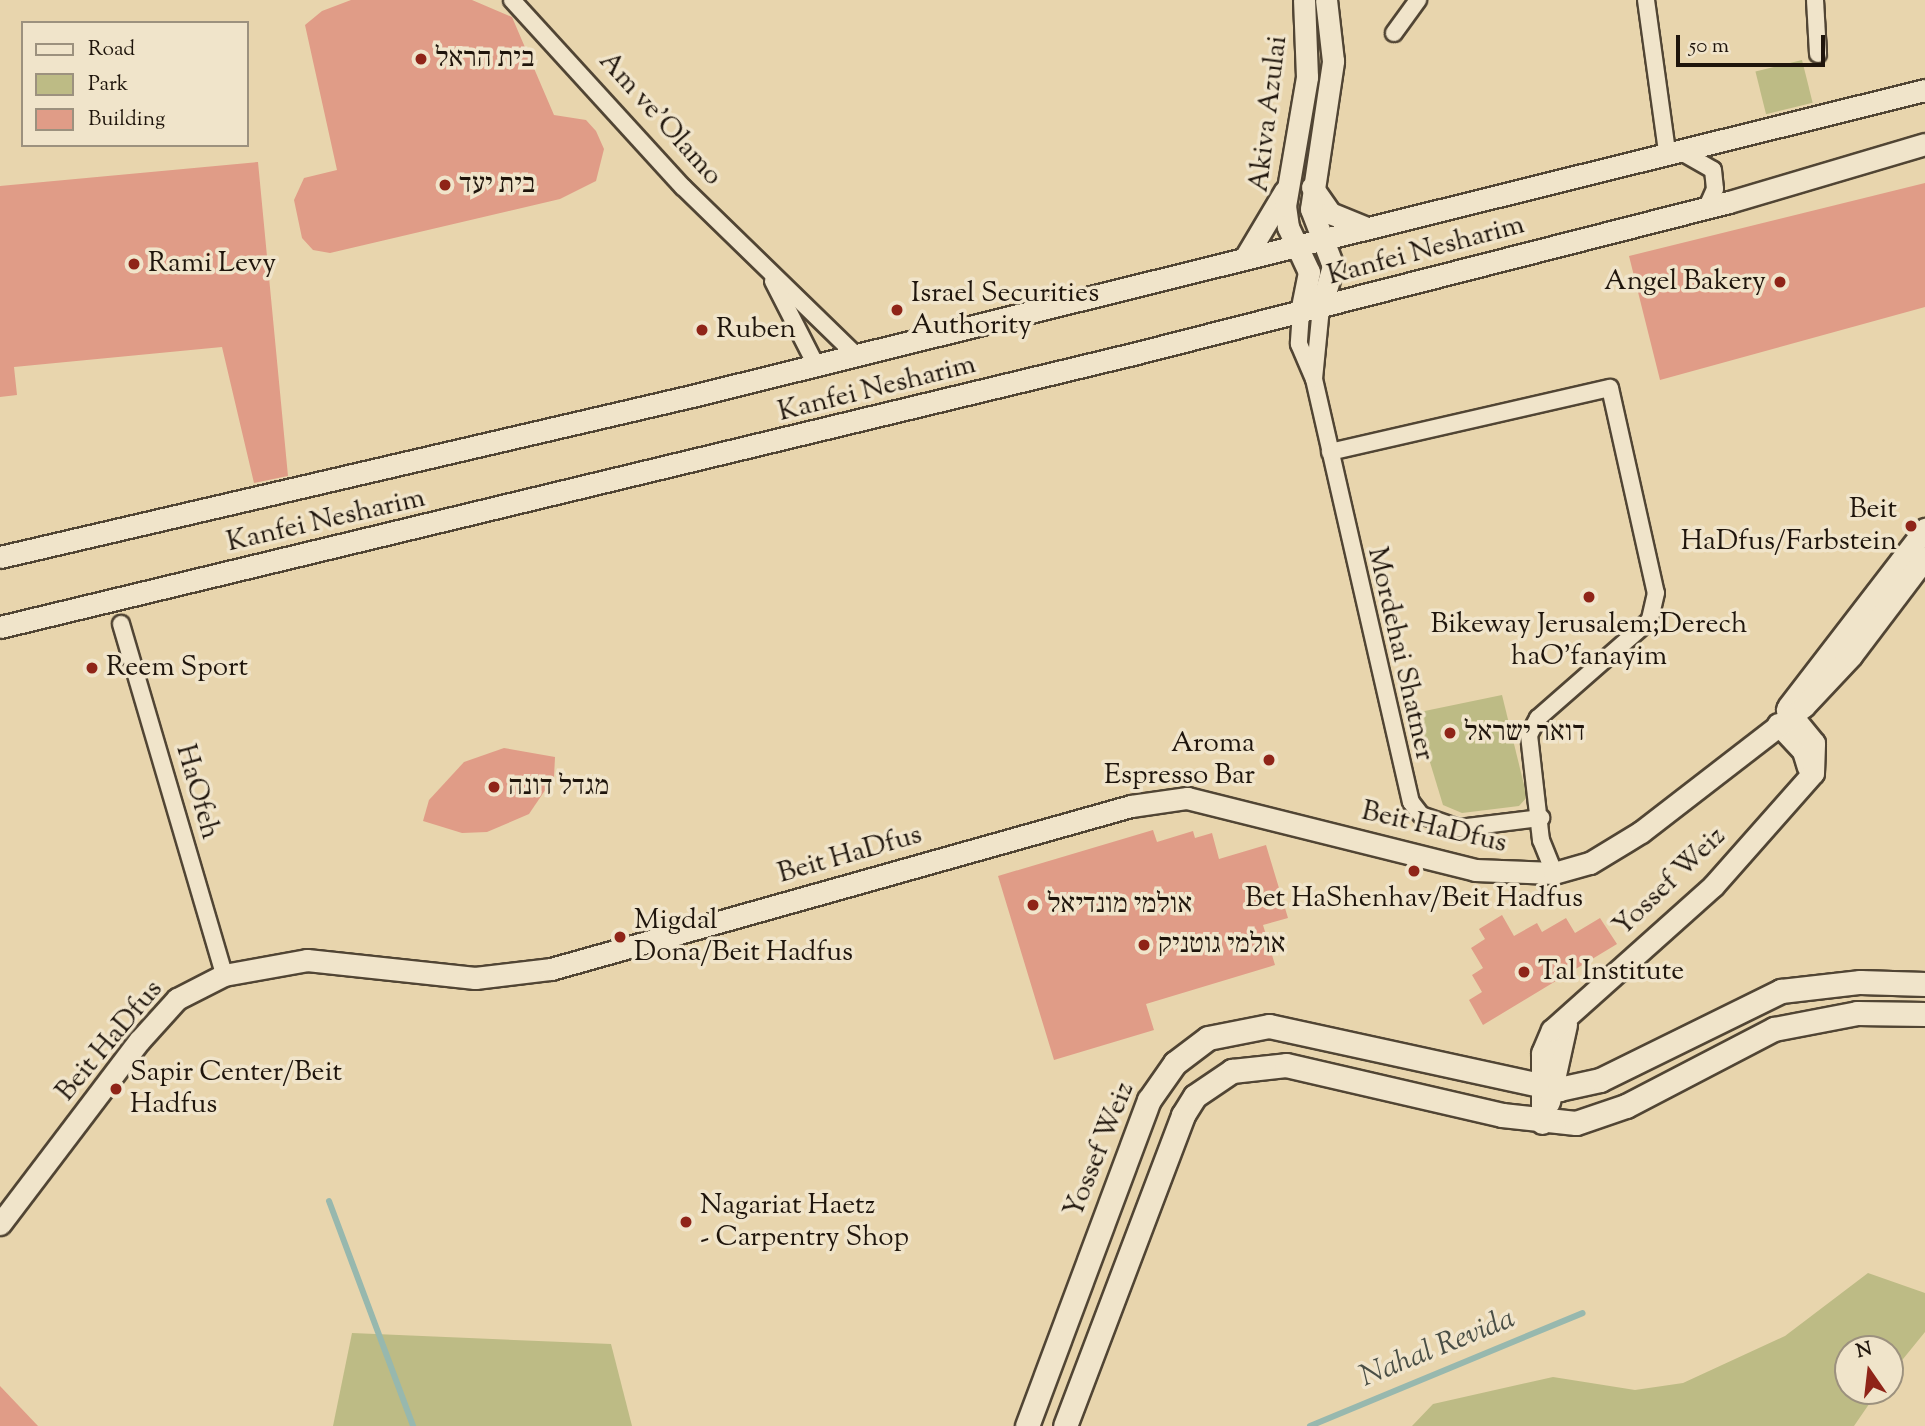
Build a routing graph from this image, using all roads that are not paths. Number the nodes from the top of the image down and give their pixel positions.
1 (512, 0) edge
2 (1304, 0) edge
3 (1326, 0) edge
4 (1418, 0) edge
5 (1646, 0) edge
6 (1815, 0) edge
7 (1394, 33) dead end
8 (1818, 54) dead end
9 (1925, 90) edge
10 (1925, 144) edge
11 (1669, 145) junction
12 (1312, 184) junction
13 (1287, 188) junction
14 (1707, 207) junction
15 (1366, 227) junction
16 (1322, 239) junction
17 (1297, 245) junction
18 (1245, 258) junction
19 (768, 273) junction
20 (1311, 310) junction
21 (856, 355) junction
22 (816, 365) junction
23 (1330, 453) junction
24 (1925, 529) edge
25 (0, 557) edge
26 (1925, 558) edge
27 (121, 624) dead end
28 (0, 627) edge
29 (1786, 716) junction
30 (1541, 818) junction
31 (1554, 873) junction
32 (223, 975) junction
33 (1925, 984) edge
34 (1925, 1014) edge
35 (1547, 1089) junction
36 (1542, 1123) junction
37 (0, 1224) edge
38 (1027, 1426) edge
39 (1065, 1426) edge

1 - 19 street, Am ve'Olamo
2 - 13 street, Akiva Azulai
3 - 12 street, Akiva Azulai
4 - 7 street
5 - 11 street
6 - 8 street
9 - 11 street, Kanfei Nesharim
10 - 14 street, Kanfei Nesharim
11 - 14 street
11 - 15 street, Kanfei Nesharim
12 - 15 street
12 - 16 street, Akiva Azulai
13 - 17 street, Akiva Azulai
13 - 18 street
14 - 20 street, Kanfei Nesharim
15 - 16 street, Kanfei Nesharim
16 - 17 street, Kanfei Nesharim
16 - 20 street, Akiva Azulai
17 - 18 street, Kanfei Nesharim
17 - 20 street, Akiva Azulai
18 - 21 street, Kanfei Nesharim
19 - 21 street, Am ve'Olamo
19 - 22 street, Am ve'Olamo
20 - 23 street, Mordehai Shatner
20 - 28 street, Kanfei Nesharim
21 - 22 street, Kanfei Nesharim
22 - 25 street, Kanfei Nesharim
23 - 30 street, Mordehai Shatner
23 - 30 street
24 - 29 street, Beit HaDfus
26 - 29 street, Beit HaDfus
27 - 32 street, HaOfeh
29 - 31 street, Beit HaDfus
29 - 35 street, Yossef Weiz
30 - 31 street
31 - 32 street, Beit HaDfus
32 - 37 street, Beit HaDfus
33 - 35 main road
34 - 36 main road
35 - 36 street, Yossef Weiz
35 - 38 main road, Yossef Weiz
36 - 39 main road

